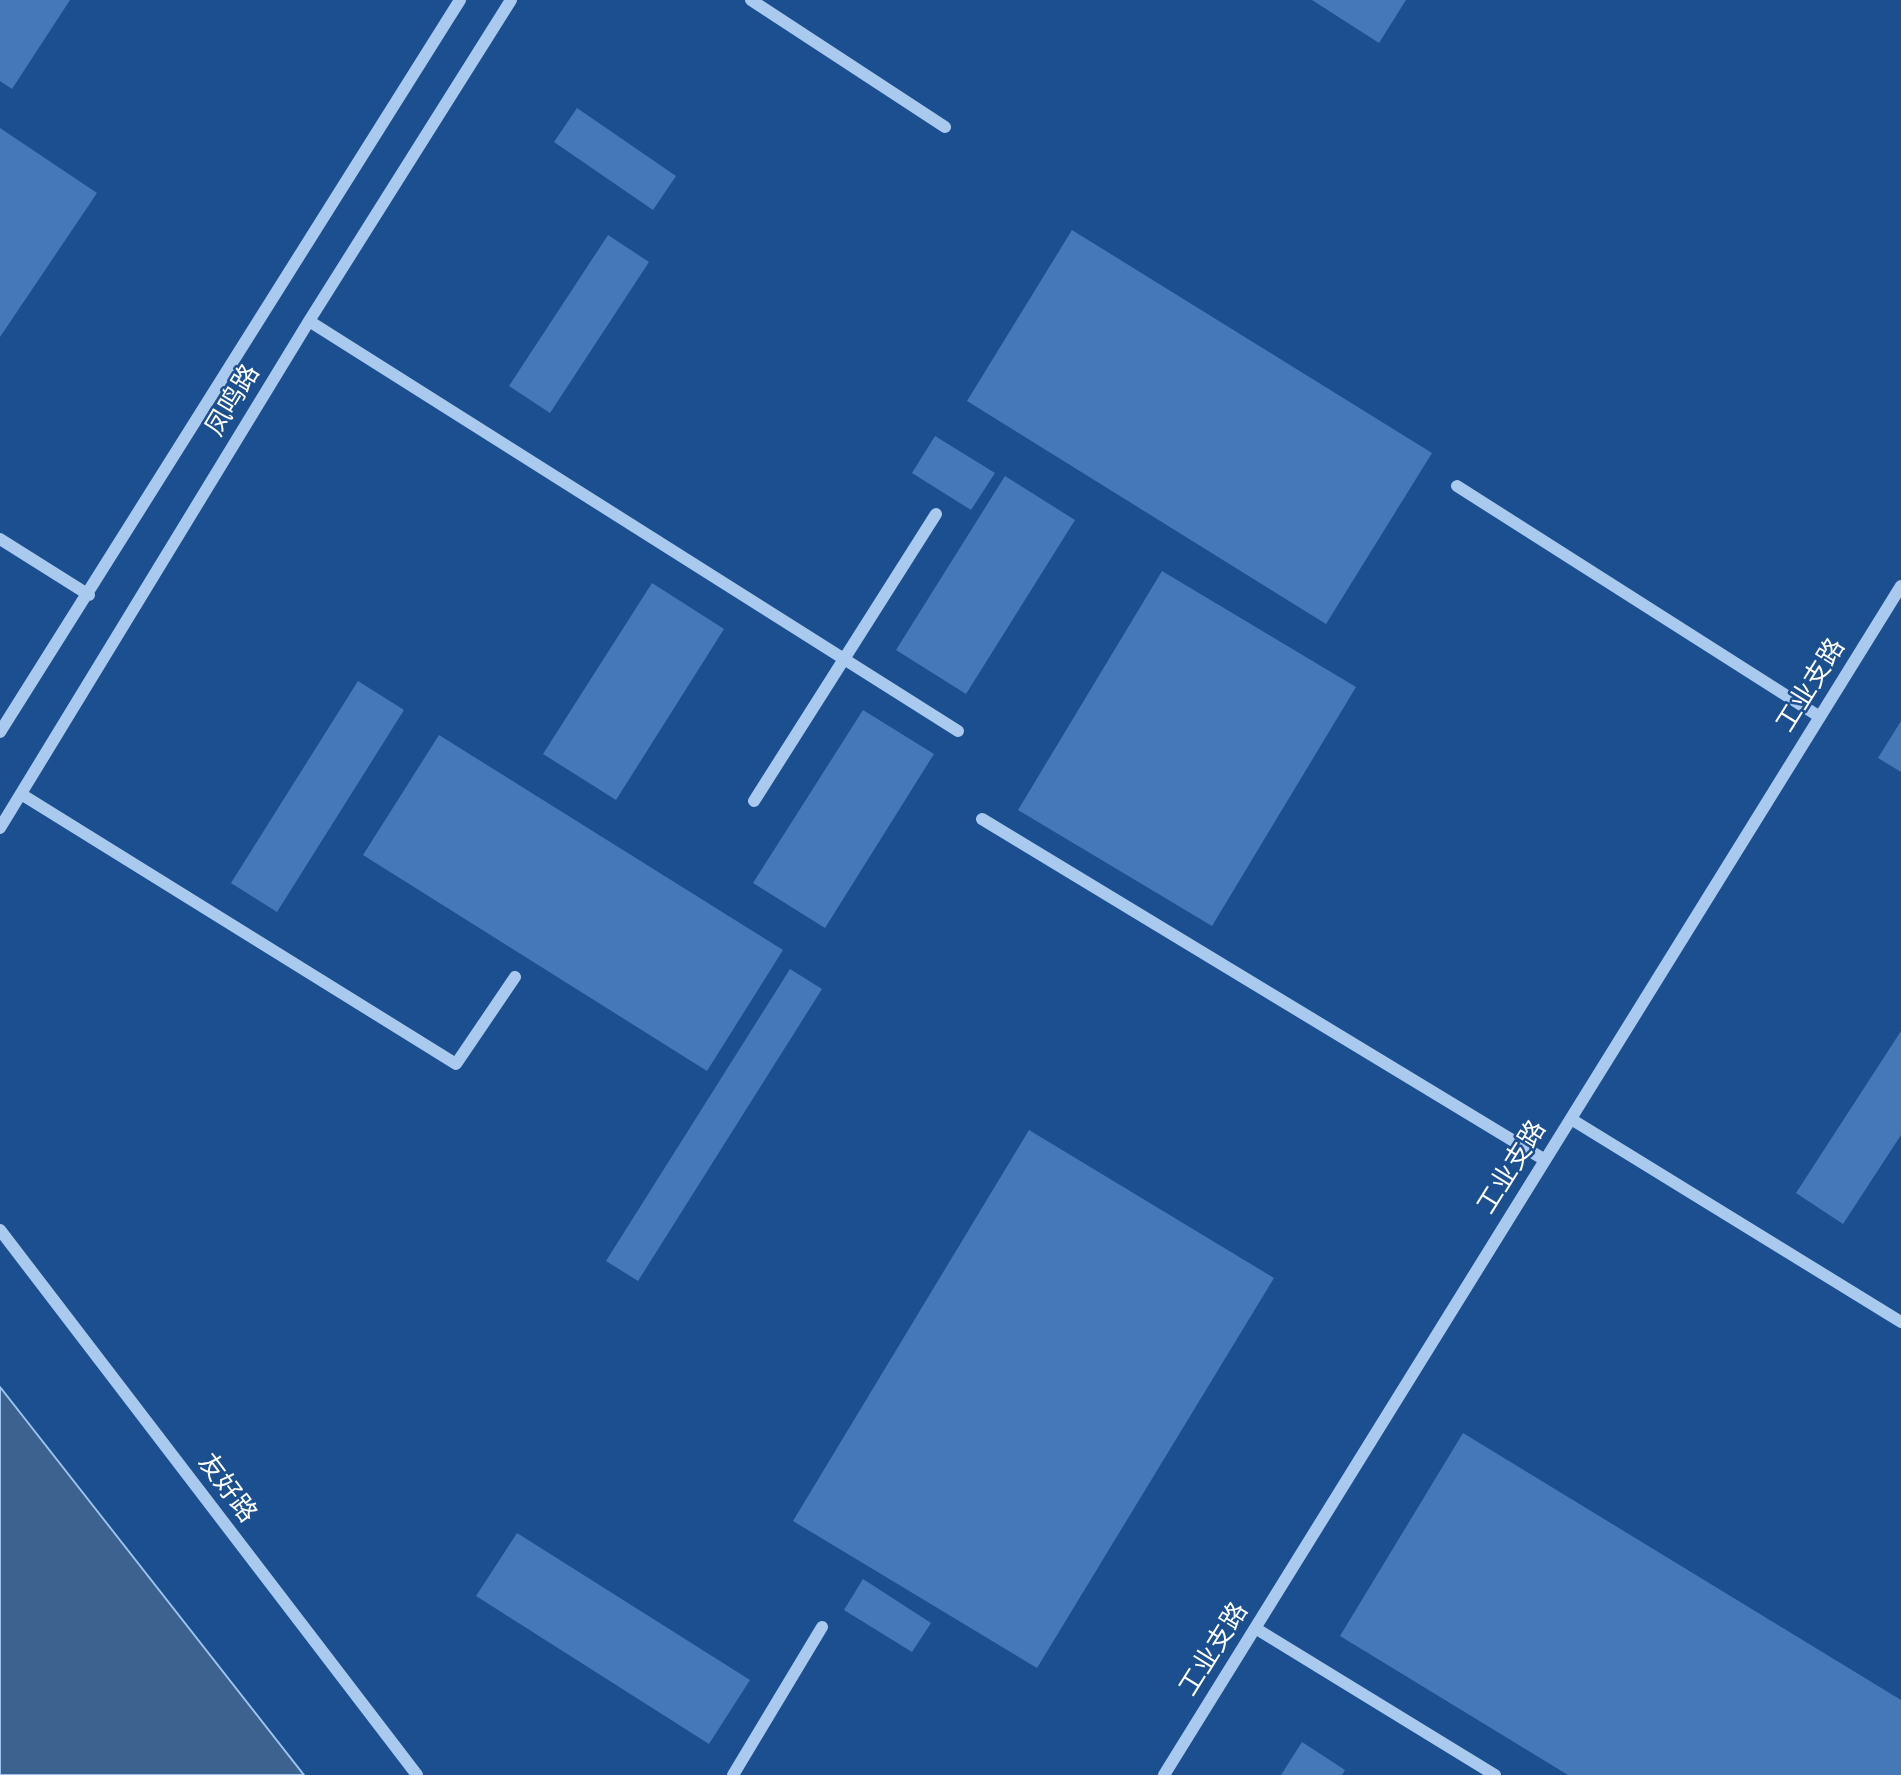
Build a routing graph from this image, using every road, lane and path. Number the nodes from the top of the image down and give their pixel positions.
1 (511, 0) edge
2 (751, 0) edge
3 (456, 2) edge
4 (945, 127) dead end
5 (309, 321) junction
6 (1457, 486) dead end
7 (936, 514) dead end
8 (0, 539) edge
9 (1901, 586) edge
10 (89, 595) junction
11 (844, 659) junction
12 (1820, 717) junction
13 (958, 731) dead end
14 (0, 732) edge
15 (21, 794) junction
16 (754, 801) dead end
17 (982, 818) dead end
18 (0, 828) edge
19 (516, 977) dead end
20 (1571, 1119) junction
21 (1545, 1160) junction
22 (0, 1230) edge
23 (1901, 1322) edge
24 (822, 1627) dead end
25 (1255, 1628) junction
26 (416, 1775) edge
27 (733, 1775) edge
28 (1164, 1775) edge
29 (1495, 1775) edge

1 - 5 street, 凤鸣路
2 - 4 street
3 - 10 street, 凤鸣路
5 - 11 street
5 - 15 street, 凤鸣路
6 - 12 street
7 - 11 street
8 - 10 street
9 - 12 street, 工业支路
10 - 14 street, 凤鸣路
11 - 13 street
11 - 16 street
12 - 20 street, 工业支路
15 - 18 street, 凤鸣路
15 - 19 street
17 - 21 street
20 - 21 street, 工业支路
20 - 23 street
21 - 25 street, 工业支路
22 - 26 street, 友好路
24 - 27 street
25 - 28 street, 工业支路
25 - 29 street

